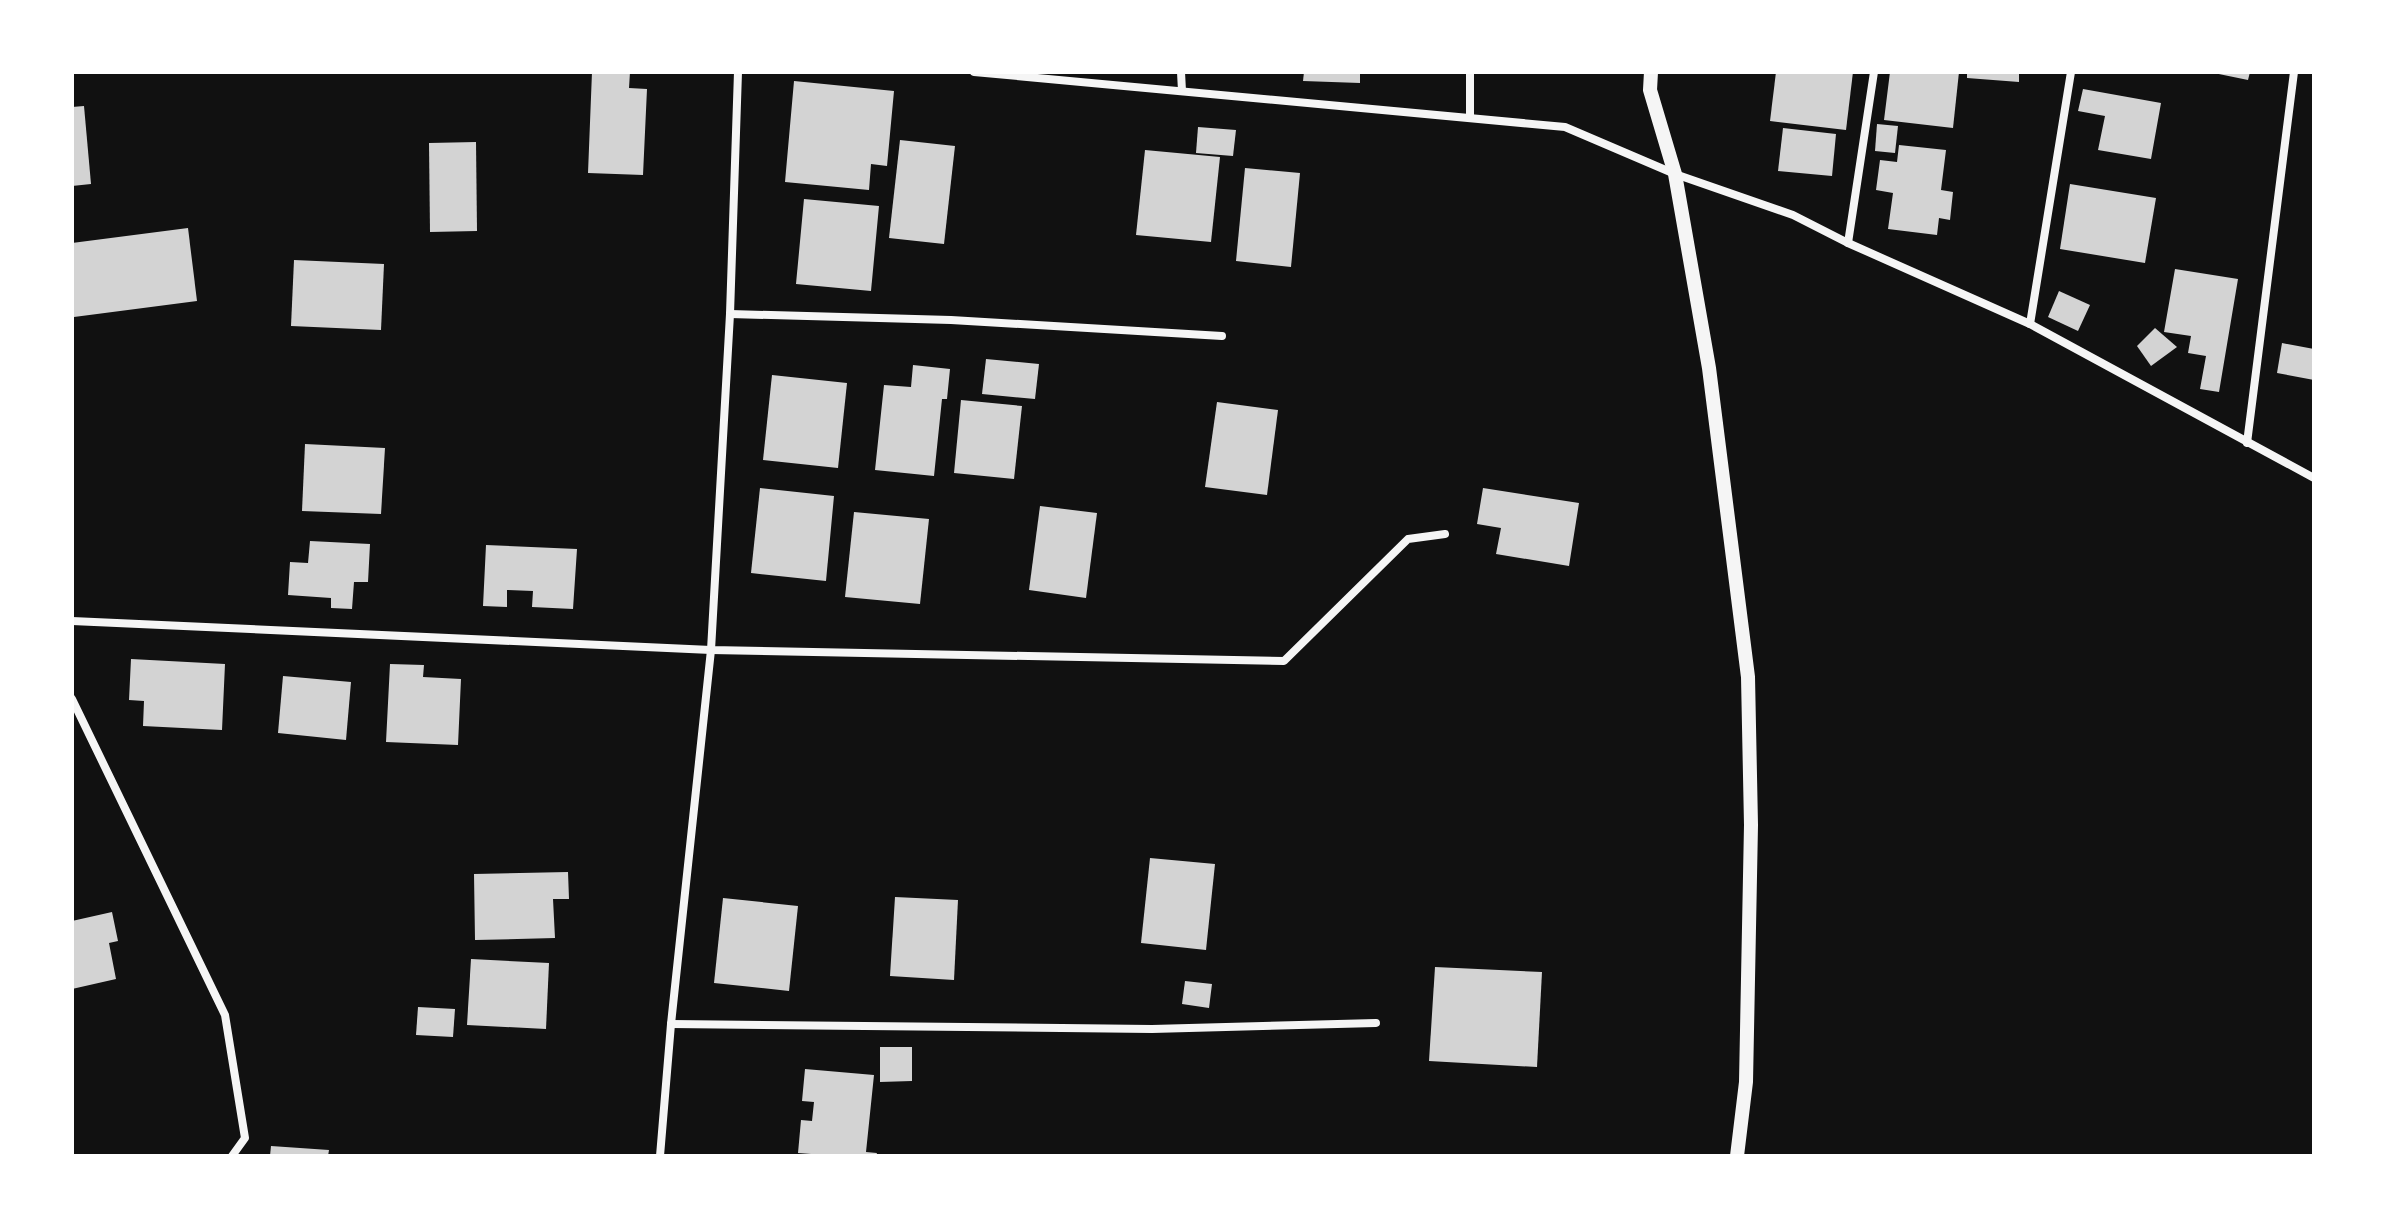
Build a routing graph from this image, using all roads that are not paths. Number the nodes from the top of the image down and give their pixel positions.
1 (738, 72) edge
2 (974, 72) edge
3 (1181, 72) edge
4 (1470, 72) edge
5 (1651, 72) edge
6 (1874, 72) edge
7 (2071, 72) edge
8 (2294, 72) edge
9 (1182, 91) junction
10 (1470, 116) junction
11 (1675, 174) junction
12 (1848, 243) junction
13 (730, 314) junction
14 (2030, 324) junction
15 (1222, 336) dead end
16 (2247, 443) junction
17 (2314, 478) edge
18 (1445, 534) dead end
19 (72, 621) edge
20 (711, 650) junction
21 (72, 699) edge
22 (1376, 1023) dead end
23 (671, 1024) junction
24 (232, 1156) edge
25 (660, 1156) edge
26 (1737, 1156) edge

1 - 13 street
2 - 9 street
3 - 9 street
4 - 10 street
5 - 11 street
6 - 12 street
7 - 14 street
8 - 16 street
9 - 10 street
10 - 11 street
11 - 12 street
11 - 26 street
12 - 14 street
13 - 15 street
13 - 20 street
14 - 16 street
16 - 17 street
18 - 20 street
19 - 20 street
20 - 23 street
21 - 24 street
22 - 23 street
23 - 25 street

